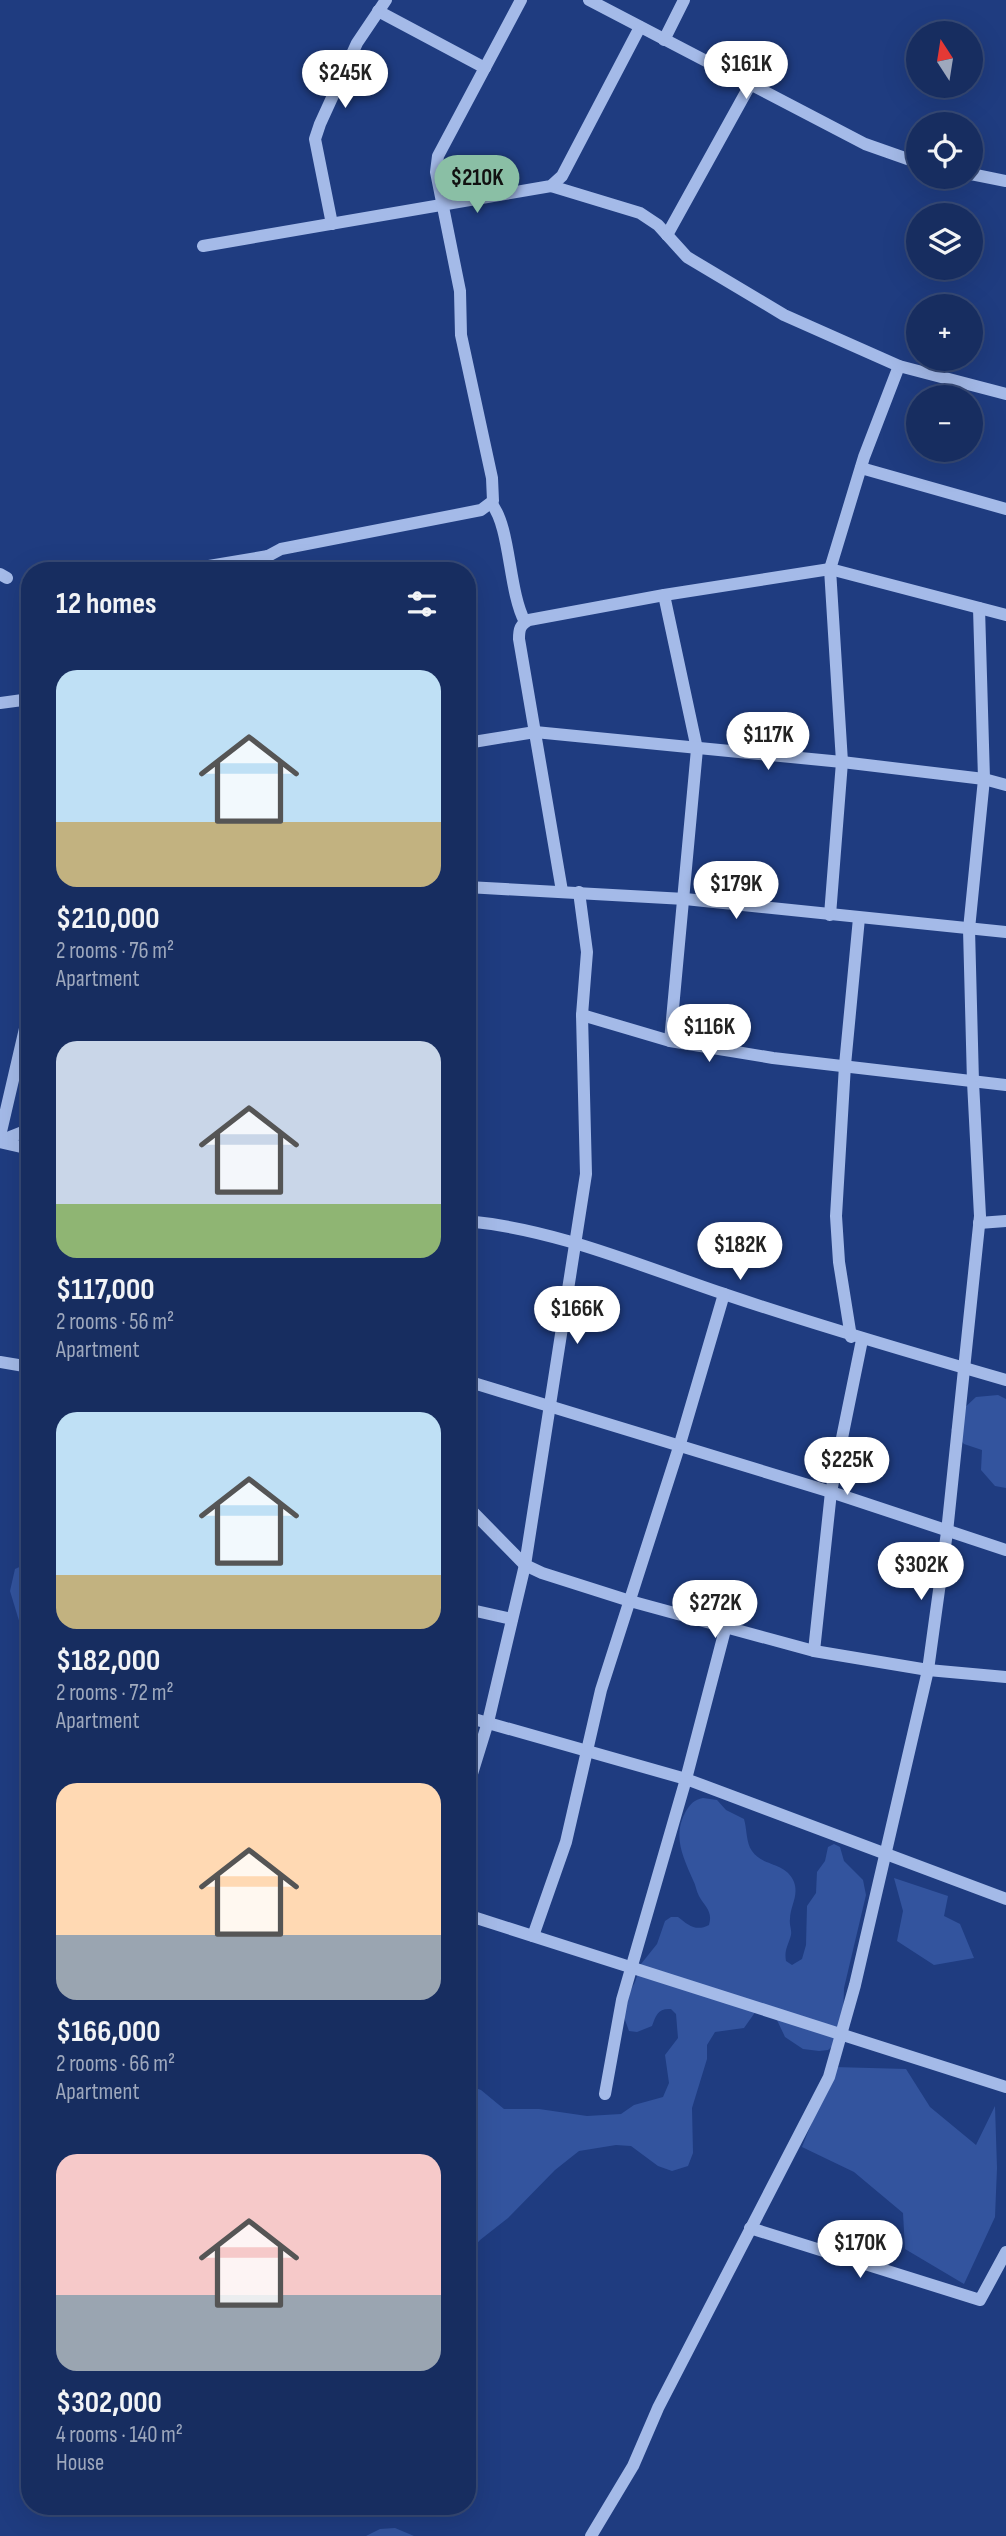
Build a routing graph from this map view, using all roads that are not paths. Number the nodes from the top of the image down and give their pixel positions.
1 (521, 0) edge
2 (589, 0) edge
3 (684, 0) edge
4 (382, 6) edge
5 (640, 27) junction
6 (664, 40) junction
7 (485, 68) junction
8 (750, 85) junction
9 (906, 158) edge
10 (983, 176) edge
11 (1006, 181) edge
12 (551, 186) junction
13 (444, 204) junction
14 (332, 223) junction
15 (667, 235) junction
16 (203, 246) dead end
17 (899, 366) junction
18 (1006, 394) edge
19 (861, 468) junction
20 (492, 503) junction
21 (1006, 509) edge
22 (268, 556) junction
23 (232, 562) edge
24 (266, 562) edge
25 (830, 569) junction
26 (664, 595) junction
27 (979, 608) junction
28 (1006, 615) edge
29 (525, 622) junction
30 (21, 700) edge
31 (0, 703) edge
32 (535, 732) junction
33 (476, 742) edge
34 (698, 749) junction
35 (842, 762) junction
36 (984, 779) junction
37 (1006, 785) edge
38 (476, 887) edge
39 (562, 891) junction
40 (579, 892) junction
41 (685, 899) junction
42 (830, 915) junction
43 (859, 918) junction
44 (969, 929) junction
45 (1006, 932) edge
46 (582, 1014) junction
47 (670, 1041) junction
48 (21, 1046) edge
49 (845, 1065) junction
50 (972, 1082) junction
51 (1006, 1085) edge
52 (21, 1133) edge
53 (0, 1136) edge
54 (0, 1142) edge
55 (21, 1147) edge
56 (1006, 1221) edge
57 (476, 1222) edge
58 (979, 1223) junction
59 (576, 1242) junction
60 (724, 1294) junction
61 (857, 1338) junction
62 (0, 1362) edge
63 (21, 1366) edge
64 (963, 1368) junction
65 (1006, 1380) edge
66 (476, 1384) edge
67 (551, 1407) junction
68 (679, 1447) junction
69 (831, 1492) junction
70 (476, 1515) edge
71 (947, 1532) junction
72 (1006, 1550) edge
73 (525, 1565) junction
74 (630, 1601) junction
75 (476, 1611) edge
76 (512, 1619) junction
77 (726, 1626) junction
78 (814, 1651) junction
79 (928, 1670) junction
80 (1006, 1677) edge
81 (476, 1719) edge
82 (488, 1722) junction
83 (587, 1751) junction
84 (476, 1761) edge
85 (686, 1779) junction
86 (885, 1855) junction
87 (1006, 1899) edge
88 (476, 1918) edge
89 (533, 1936) junction
90 (632, 1968) junction
91 (843, 2035) junction
92 (1006, 2087) edge
93 (605, 2094) dead end
94 (750, 2228) junction
95 (1006, 2252) edge
96 (591, 2536) edge

1 - 7 street
2 - 5 street
3 - 6 street
4 - 7 street
4 - 14 street
5 - 6 street
5 - 12 street
6 - 8 street
7 - 13 street
8 - 9 street
8 - 15 street
10 - 11 street
12 - 13 street
12 - 15 street
13 - 14 street
13 - 20 street
14 - 16 street
15 - 17 street
17 - 18 street
17 - 19 street
19 - 21 street
19 - 25 street
20 - 22 street
20 - 29 street
22 - 23 street
22 - 24 street
25 - 26 street
25 - 27 street
25 - 35 street
26 - 29 street
26 - 34 street
27 - 28 street
27 - 36 street
29 - 32 street
30 - 31 street
32 - 33 street
32 - 34 street
32 - 39 street
34 - 35 street
34 - 41 street
35 - 36 street
35 - 42 street
36 - 37 street
36 - 44 street
38 - 39 street
39 - 40 street
40 - 41 street
40 - 46 street
41 - 42 street
41 - 47 street
42 - 43 street
43 - 44 street
43 - 49 street
44 - 45 street
44 - 50 street
46 - 47 street
46 - 59 street
47 - 49 street
48 - 53 street
49 - 50 street
49 - 61 street
50 - 51 street
50 - 58 street
52 - 54 street
54 - 55 street
56 - 58 street
57 - 59 street
58 - 64 street
59 - 60 street
59 - 67 street
60 - 61 street
60 - 68 street
61 - 64 street
61 - 69 street
62 - 63 street
64 - 65 street
64 - 71 street
66 - 67 street
67 - 68 street
67 - 73 street
68 - 69 street
68 - 74 street
69 - 71 street
69 - 78 street
70 - 73 street
71 - 72 street
71 - 79 street
73 - 74 street
73 - 76 street
74 - 77 street
74 - 83 street
75 - 76 street
76 - 82 street
77 - 78 street
77 - 85 street
78 - 79 street
79 - 80 street
79 - 86 street
81 - 82 street
82 - 83 street
82 - 84 street
83 - 85 street
83 - 89 street
85 - 86 street
85 - 90 street
86 - 87 street
86 - 91 street
88 - 89 street
89 - 90 street
90 - 91 street
90 - 93 street
91 - 92 street
91 - 94 street
94 - 95 street
94 - 96 street

